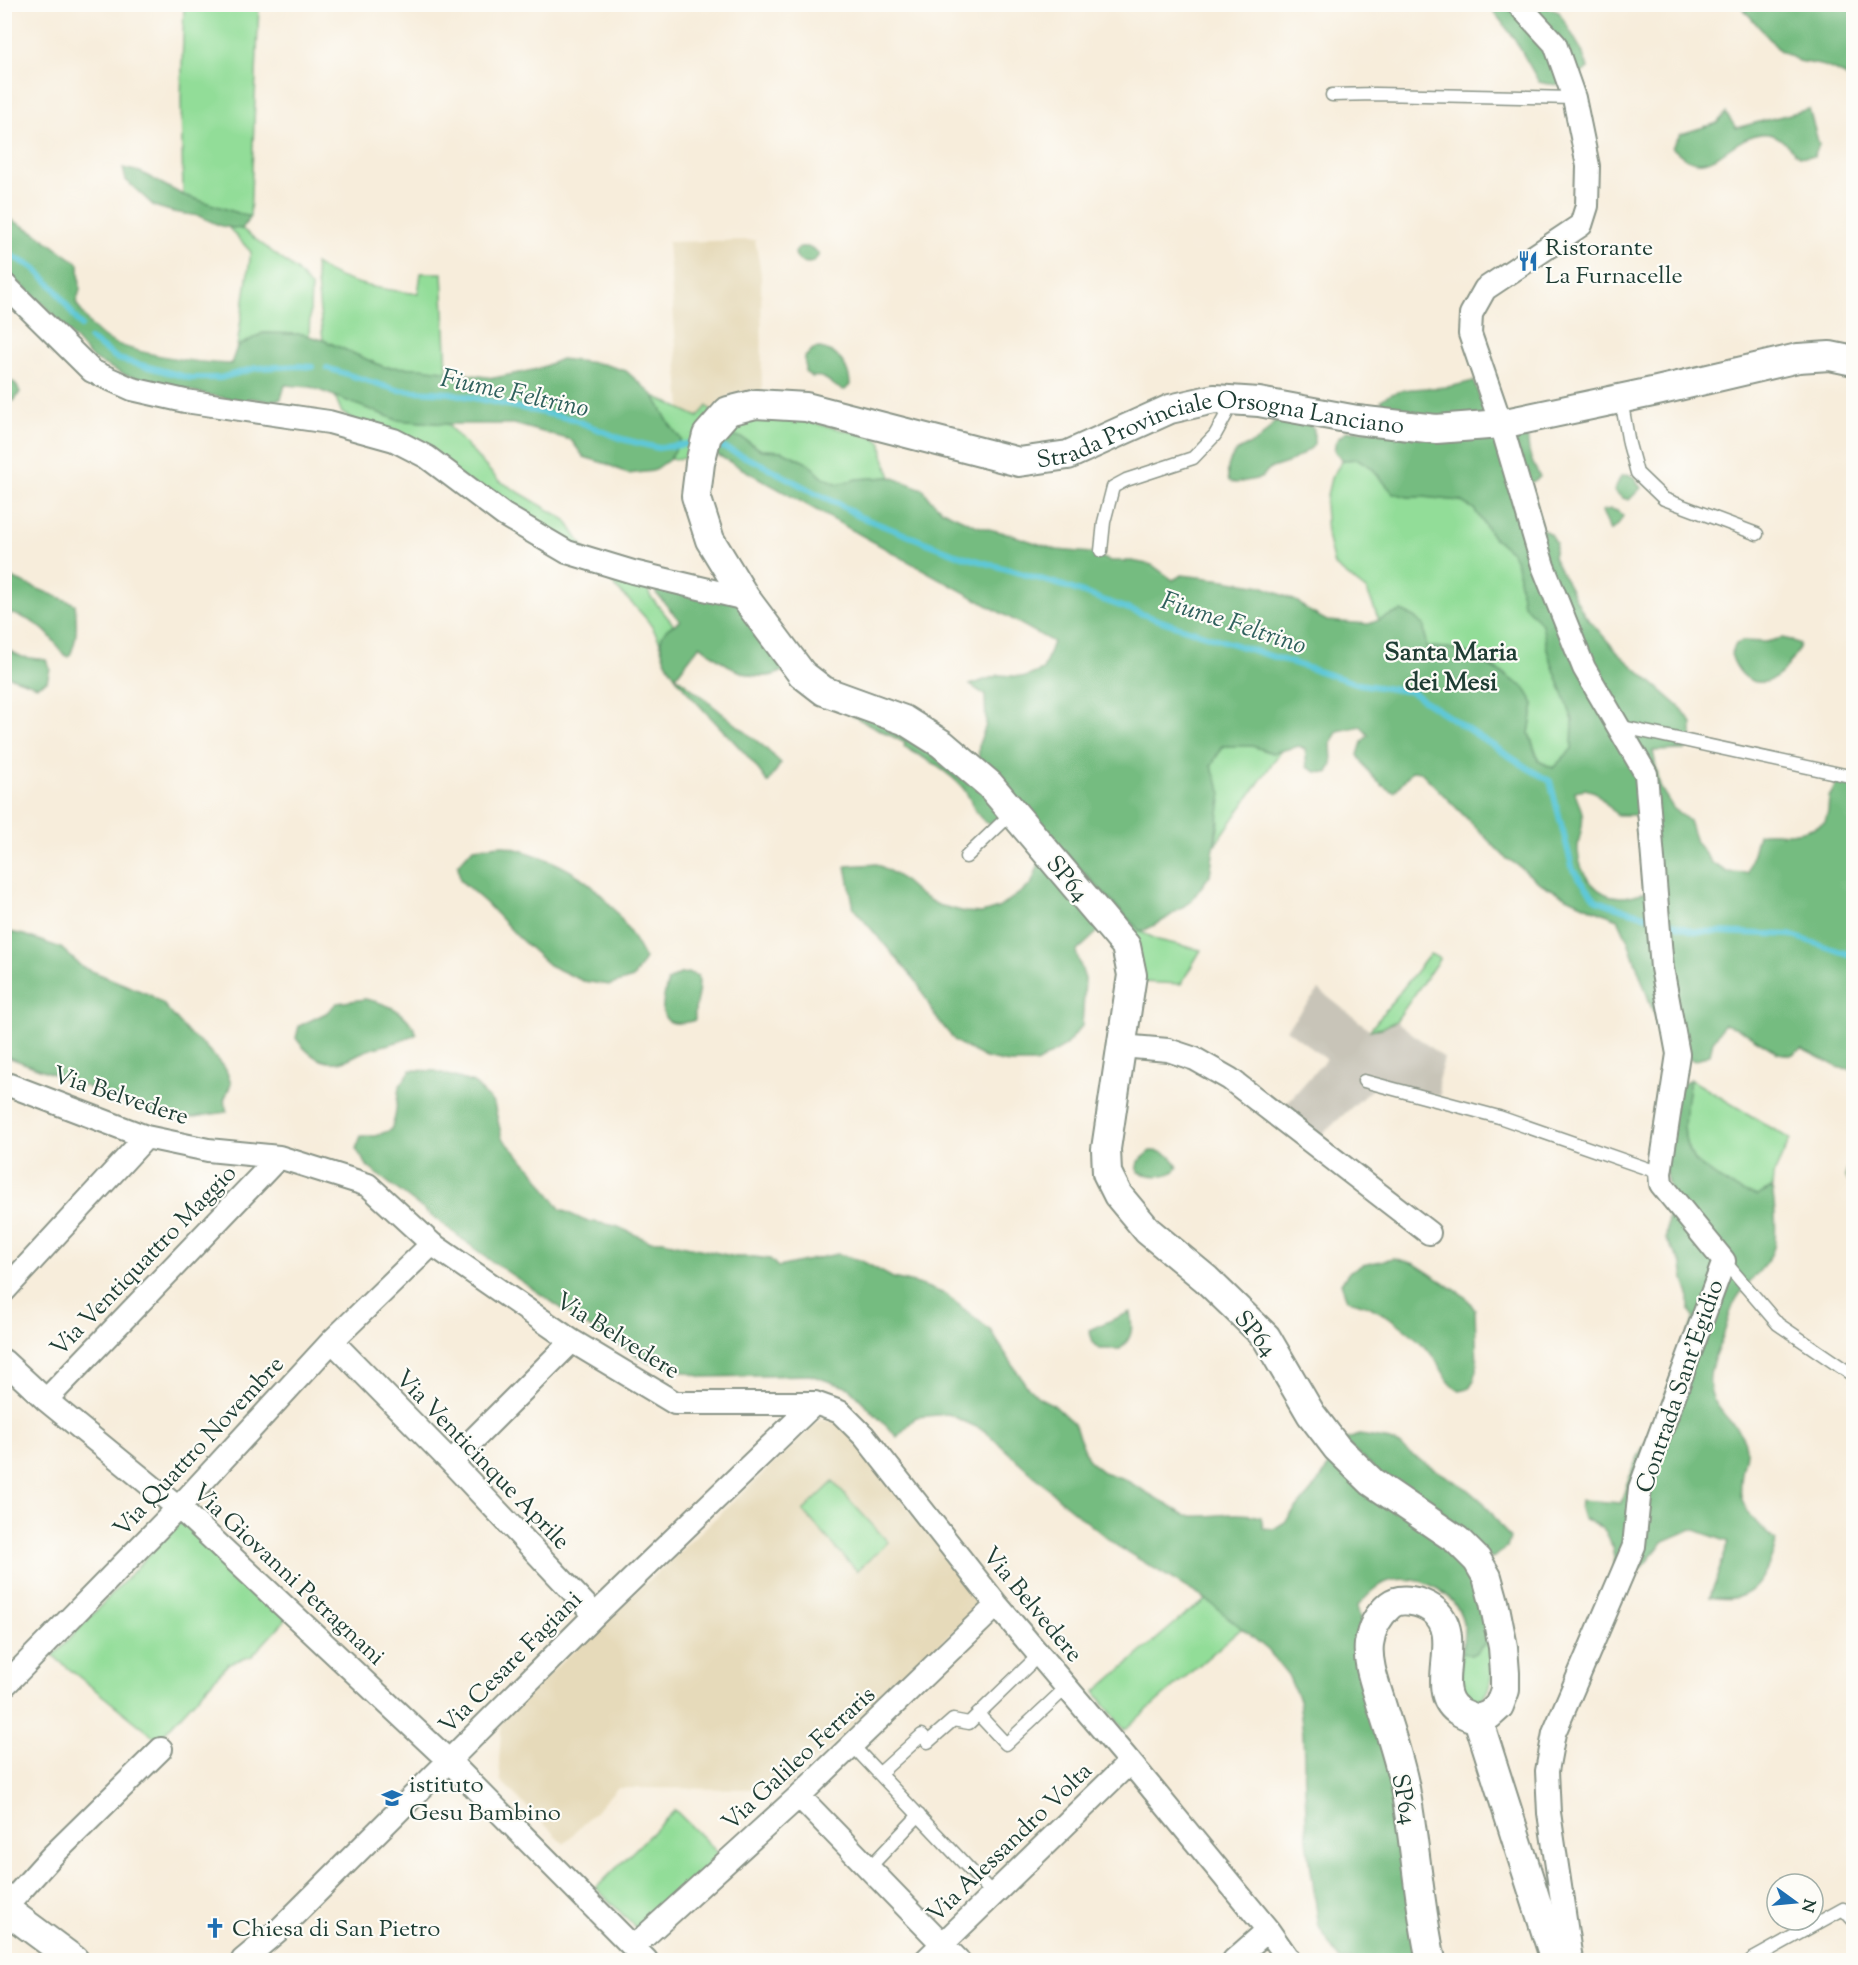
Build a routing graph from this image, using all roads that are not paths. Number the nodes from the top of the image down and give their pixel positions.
1 (1518, 4) edge
2 (1332, 95) dead end
3 (1574, 98) junction
4 (4, 284) edge
5 (1854, 362) edge
6 (1622, 399) junction
7 (1233, 401) junction
8 (1501, 424) junction
9 (1757, 534) dead end
10 (710, 540) joint
11 (1101, 551) dead end
12 (746, 599) junction
13 (1618, 726) junction
14 (1854, 777) edge
15 (1013, 812) junction
16 (966, 857) dead end
17 (1121, 1046) junction
18 (1364, 1081) dead end
19 (4, 1083) edge
20 (146, 1137) junction
21 (279, 1157) junction
22 (1660, 1173) junction
23 (1429, 1233) dead end
24 (432, 1244) junction
25 (1724, 1261) junction
26 (4, 1292) edge
27 (332, 1341) junction
28 (572, 1341) junction
29 (4, 1361) edge
30 (1854, 1376) edge
31 (46, 1400) junction
32 (815, 1402) junction
33 (451, 1462) junction
34 (179, 1507) junction
35 (997, 1605) junction
36 (595, 1615) junction
37 (1039, 1655) junction
38 (9, 1673) edge
39 (1067, 1687) junction
40 (978, 1714) junction
41 (1478, 1719) junction
42 (852, 1745) junction
43 (161, 1749) dead end
44 (449, 1761) junction
45 (1130, 1762) junction
46 (880, 1773) junction
47 (799, 1796) junction
48 (919, 1815) junction
49 (869, 1868) junction
50 (994, 1894) junction
51 (5, 1908) edge
52 (1854, 1921) edge
53 (1268, 1930) junction
54 (951, 1953) edge
55 (639, 1954) edge
56 (74, 1960) edge
57 (243, 1960) edge
58 (926, 1960) edge
59 (1234, 1960) edge
60 (1289, 1960) edge
61 (1431, 1960) edge
62 (1555, 1960) edge
63 (1571, 1960) edge
64 (1751, 1960) edge

1 - 3 street
2 - 3 lane
3 - 8 street
4 - 12 street
5 - 6 street, Strada Provinciale Orsogna Lanciano
6 - 8 street, Strada Provinciale Orsogna Lanciano
6 - 9 lane
7 - 8 street, Strada Provinciale Orsogna Lanciano
7 - 10 street, Strada Provinciale Orsogna Lanciano
7 - 11 lane
8 - 13 street
10 - 12 street, SP64
12 - 15 street, SP64
13 - 14 lane
13 - 22 street
15 - 16 lane
15 - 17 street, SP64
17 - 23 street
17 - 41 street, SP64
18 - 22 lane
19 - 20 street, Via Belvedere
20 - 21 street, Via Belvedere
20 - 26 street
21 - 24 street, Via Belvedere
21 - 31 street, Via Ventiquattro Maggio
22 - 25 street
24 - 27 street, Via Quattro Novembre
24 - 28 street, Via Belvedere
25 - 30 lane
25 - 63 street, Contrada Sant'Egidio
27 - 33 street, Via Venticinque Aprile
27 - 34 street, Via Quattro Novembre
28 - 32 street, Via Belvedere
28 - 33 street
29 - 31 street, Via Giovanni Petragnani
31 - 34 street, Via Giovanni Petragnani
32 - 35 street, Via Belvedere
32 - 36 street, Via Cesare Fagiani
33 - 36 street, Via Venticinque Aprile
34 - 38 street, Via Quattro Novembre
34 - 44 street, Via Giovanni Petragnani
35 - 37 street, Via Belvedere
35 - 42 street, Via Galileo Ferraris
36 - 44 street, Via Cesare Fagiani
37 - 39 street, Via Belvedere
37 - 40 lane
39 - 40 lane
39 - 45 street, Via Belvedere
40 - 46 lane
41 - 61 street, SP64
41 - 62 street
42 - 46 lane
42 - 47 street, Via Galileo Ferraris
43 - 51 street
44 - 55 street, Via Giovanni Petragnani
44 - 57 street, Via Cesare Fagiani
45 - 50 street, Via Alessandro Volta
45 - 53 street, Via Belvedere
46 - 48 lane
47 - 49 street
47 - 55 street, Via Galileo Ferraris
48 - 49 lane
48 - 50 lane
49 - 54 street
50 - 54 street, Via Alessandro Volta
51 - 56 street
52 - 64 lane
53 - 59 street
53 - 60 street, Via Belvedere
54 - 58 street, Via Alessandro Volta

